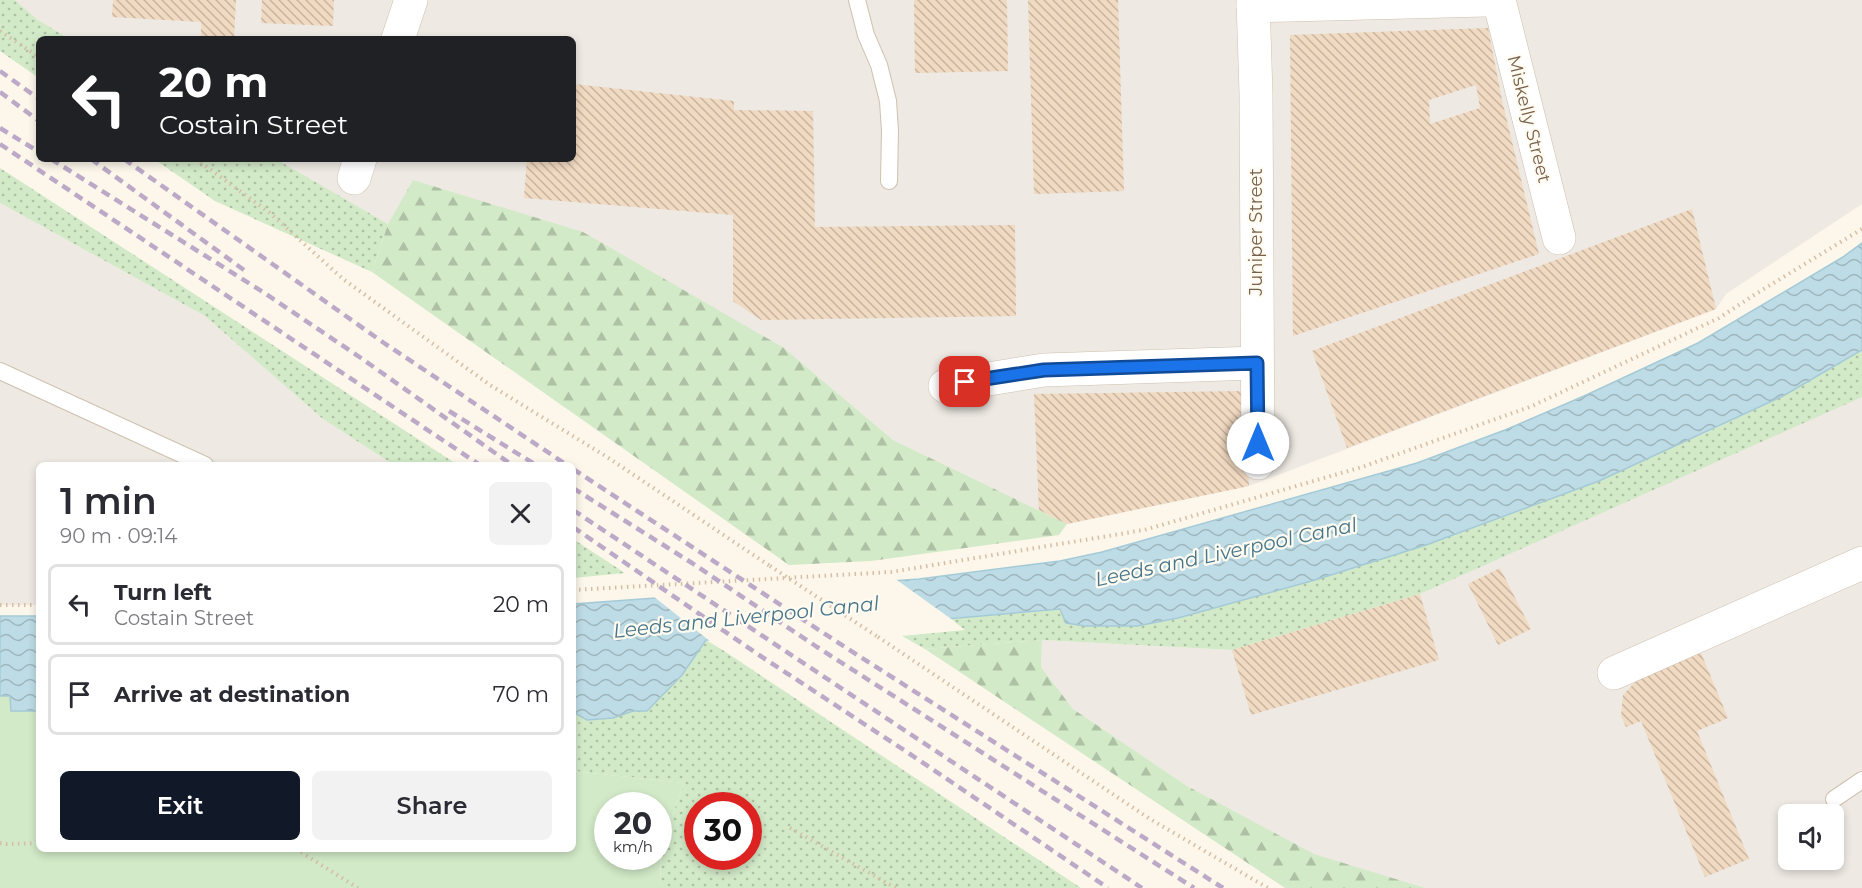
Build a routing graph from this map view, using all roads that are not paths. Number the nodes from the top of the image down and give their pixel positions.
1 (411, 0) edge
2 (857, 0) edge
3 (1486, 0) edge
4 (1499, 0) edge
5 (1253, 3) edge
6 (399, 36) edge
7 (889, 181) dead end
8 (1558, 238) dead end
9 (1257, 363) junction
10 (0, 371) edge
11 (945, 386) dead end
12 (198, 462) edge
13 (1258, 463) dead end
14 (1862, 563) edge
15 (1614, 673) dead end
16 (1862, 780) edge
17 (1834, 799) dead end

1 - 6 street
2 - 7 lane
3 - 5 street
4 - 8 street, Miskelly Street
5 - 9 street, Juniper Street
9 - 11 street
9 - 13 street, Juniper Street
10 - 12 lane
14 - 15 street
16 - 17 lane

